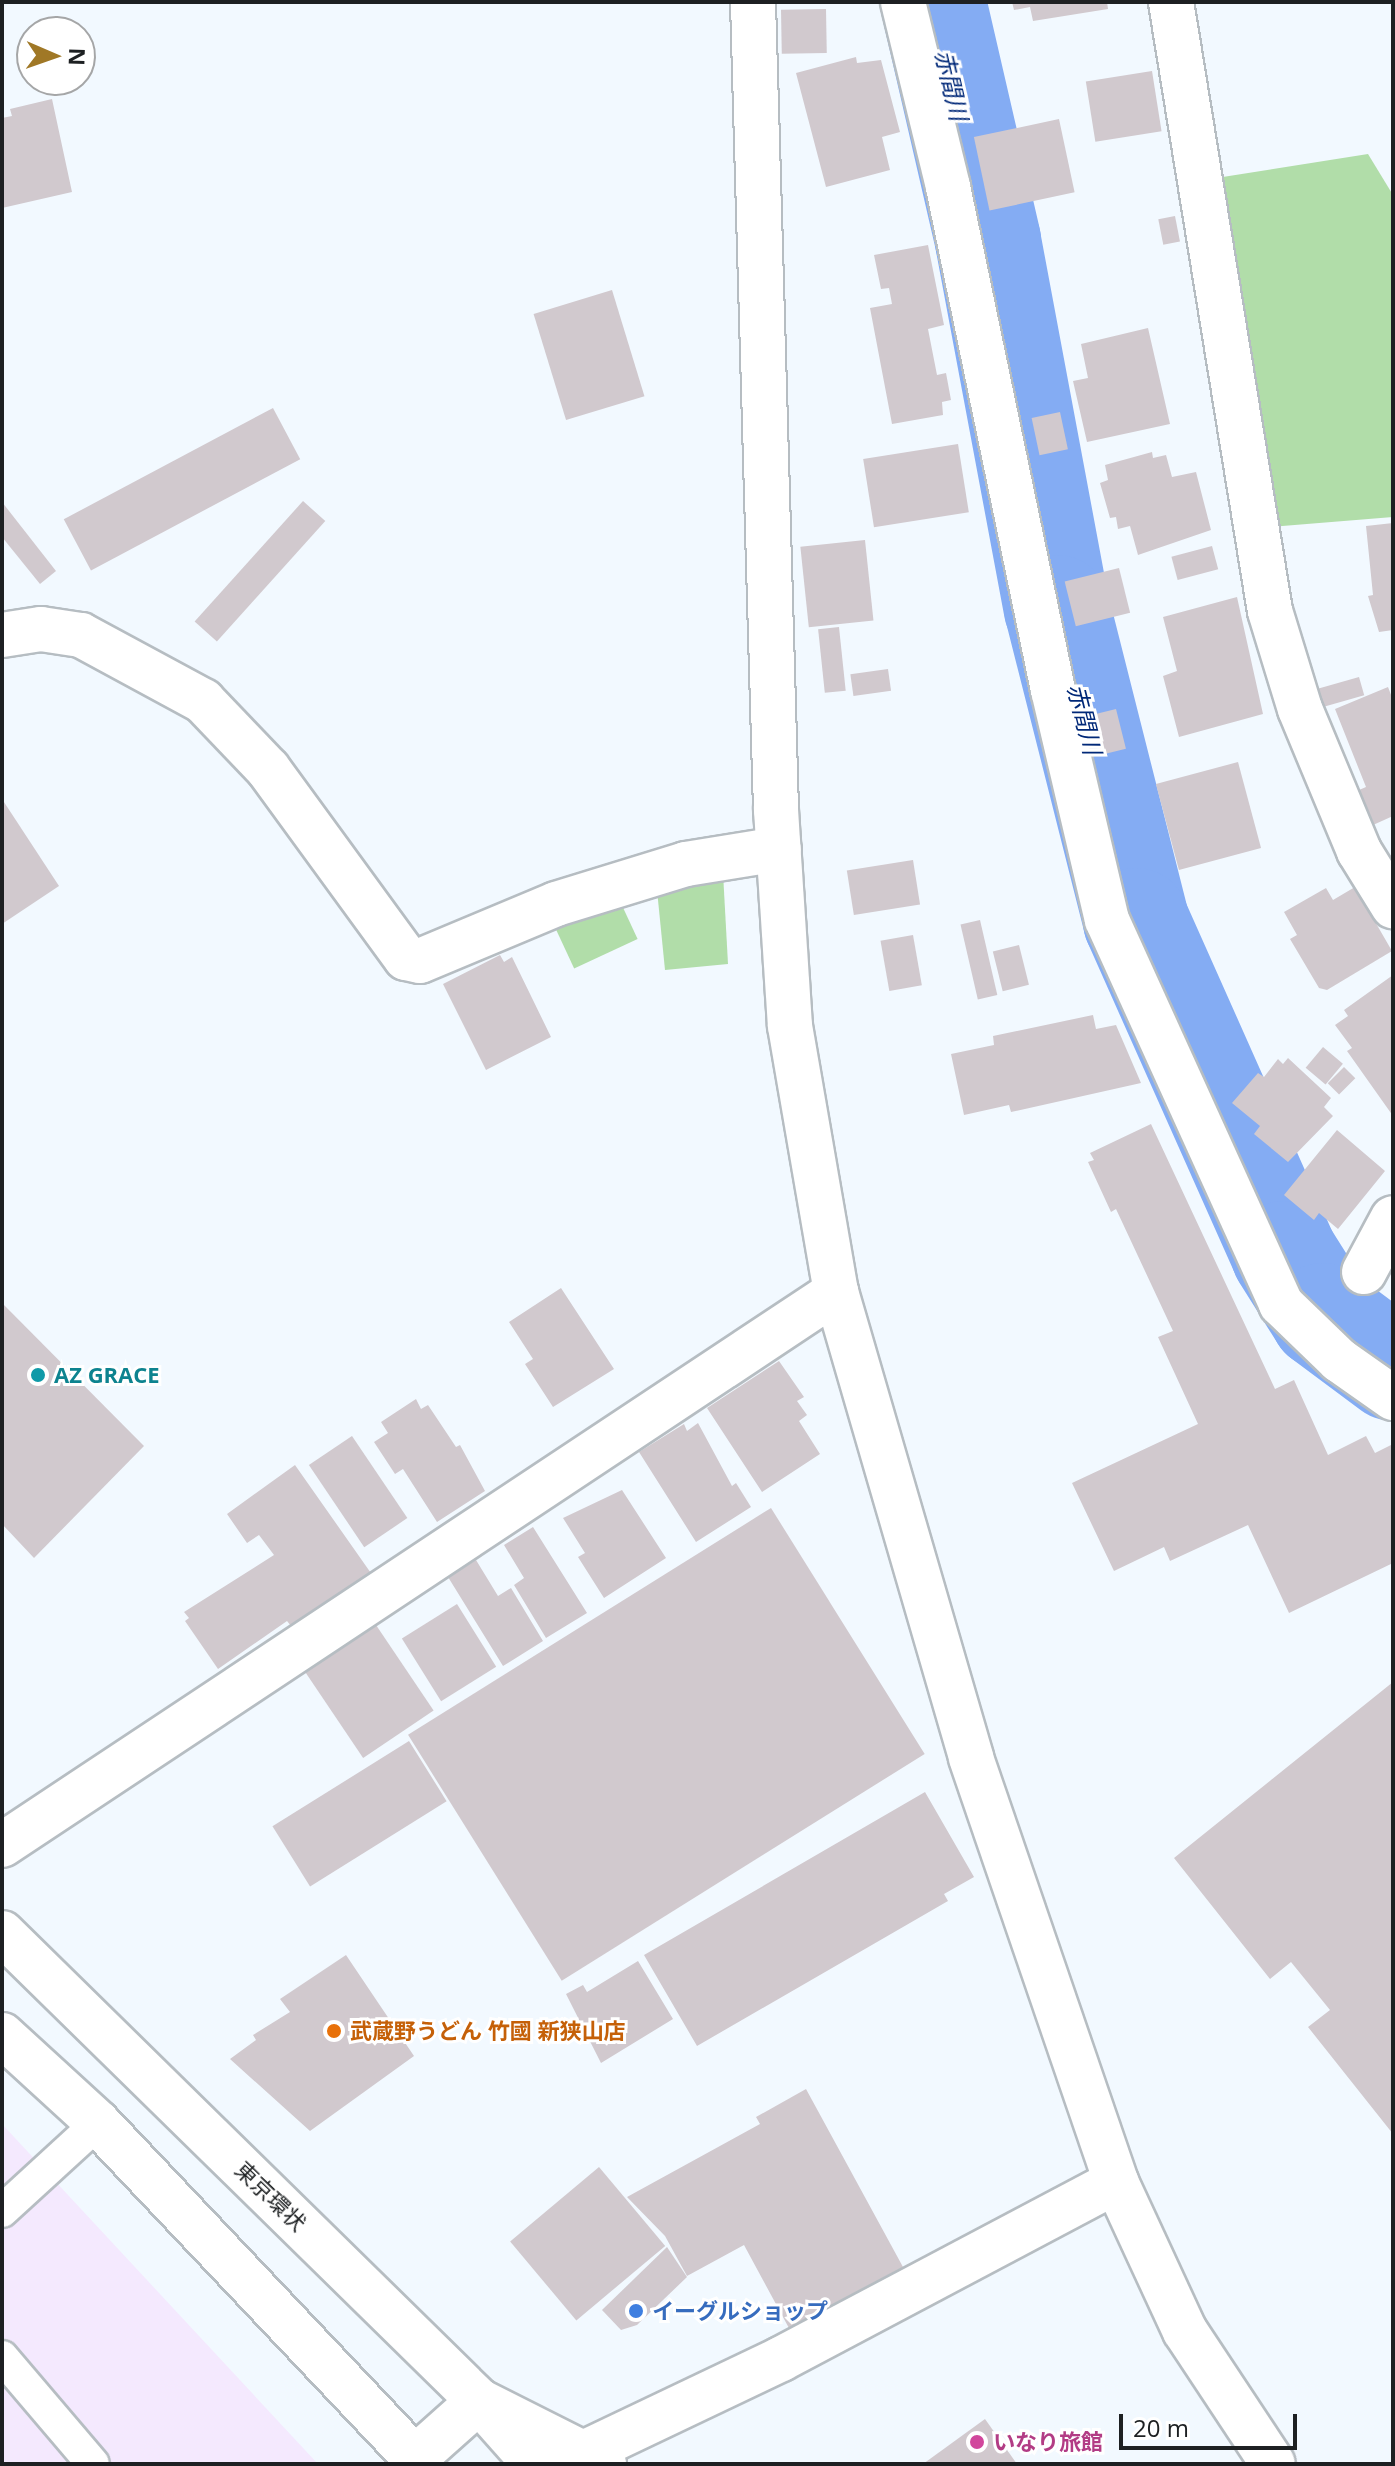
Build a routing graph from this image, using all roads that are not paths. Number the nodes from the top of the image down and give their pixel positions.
1 (753, 2) edge
2 (903, 2) edge
3 (1171, 2) edge
4 (2, 635) edge
5 (779, 849) junction
6 (1393, 906) edge
7 (1393, 1218) edge
8 (1364, 1272) dead end
9 (836, 1292) junction
10 (1393, 1398) edge
11 (2, 1845) edge
12 (2, 1933) edge
13 (2, 2035) edge
14 (98, 2123) junction
15 (1116, 2182) junction
16 (2, 2211) edge
17 (2, 2357) edge
18 (479, 2401) junction
19 (595, 2458) edge
20 (418, 2461) edge
21 (93, 2464) edge
22 (535, 2464) edge
23 (1273, 2464) edge

1 - 5 main road
2 - 10 main road
3 - 6 main road
4 - 5 main road
5 - 9 main road
7 - 8 main road
9 - 11 main road
9 - 15 main road
12 - 18 main road, 東京環状
13 - 14 main road
14 - 16 lane
14 - 20 main road
15 - 19 main road
15 - 23 main road
17 - 21 lane
18 - 19 main road
18 - 20 main road
18 - 22 main road, 東京環状

